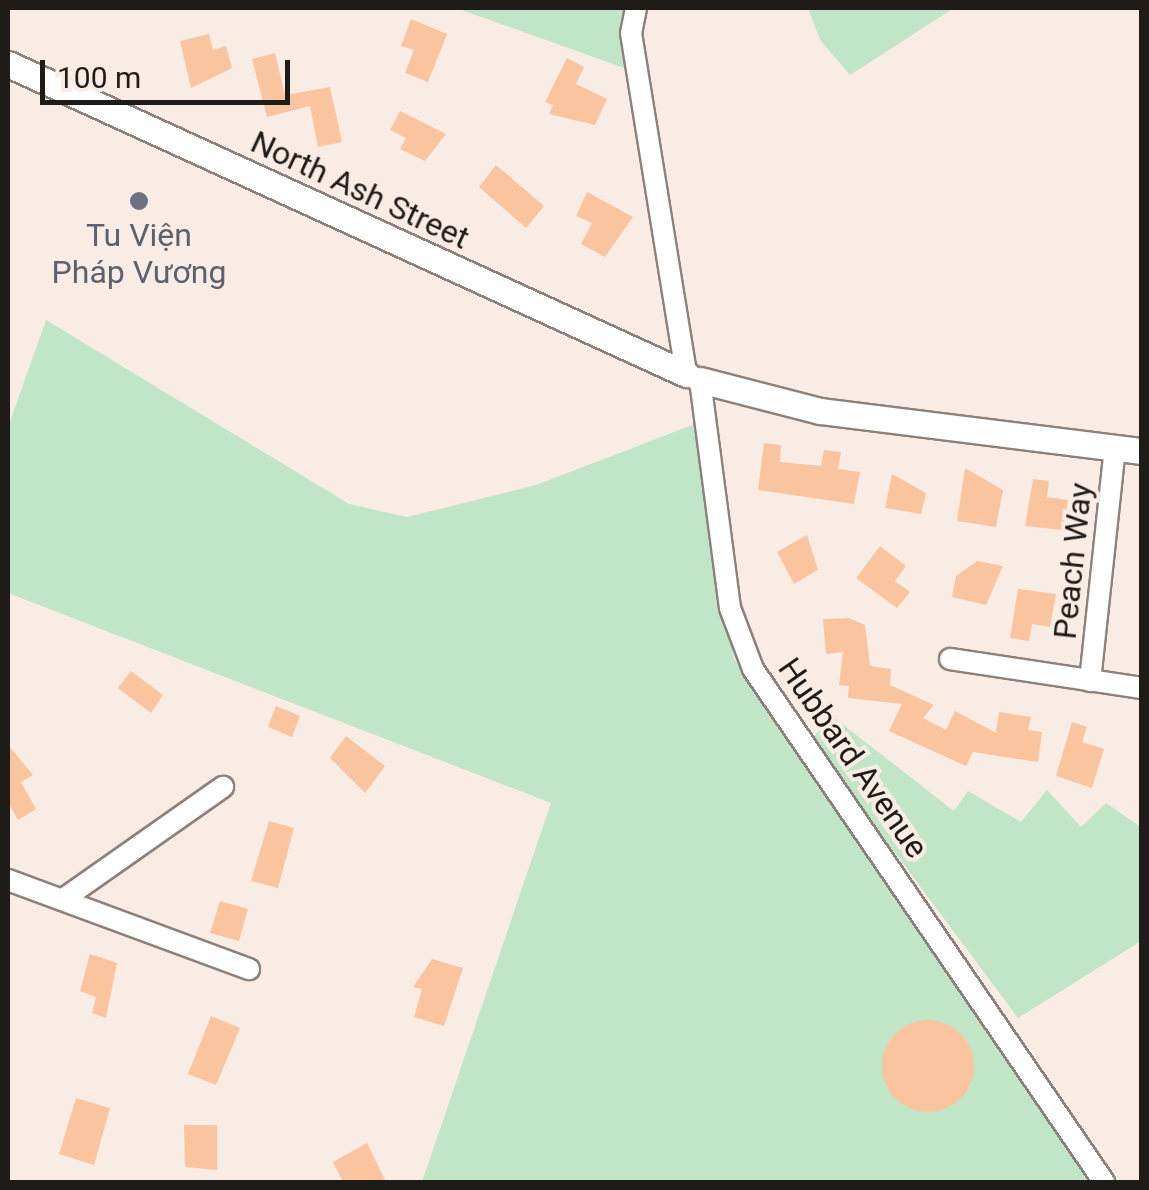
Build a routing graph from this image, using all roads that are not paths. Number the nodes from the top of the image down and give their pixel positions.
1 (636, 8) edge
2 (8, 64) edge
3 (693, 377) junction
4 (1115, 448) junction
5 (1142, 451) edge
6 (950, 659) dead end
7 (1090, 681) junction
8 (1142, 688) edge
9 (223, 787) dead end
10 (8, 880) edge
11 (62, 900) junction
12 (250, 969) dead end
13 (1104, 1182) edge

1 - 3 street, Hubbard Avenue
2 - 3 main road, North Ash Street
3 - 4 main road, North Ash Street
3 - 13 street, Hubbard Avenue
4 - 5 main road, North Ash Street
4 - 7 street, Peach Way
6 - 7 street
7 - 8 street
9 - 11 street
10 - 11 street
11 - 12 street

